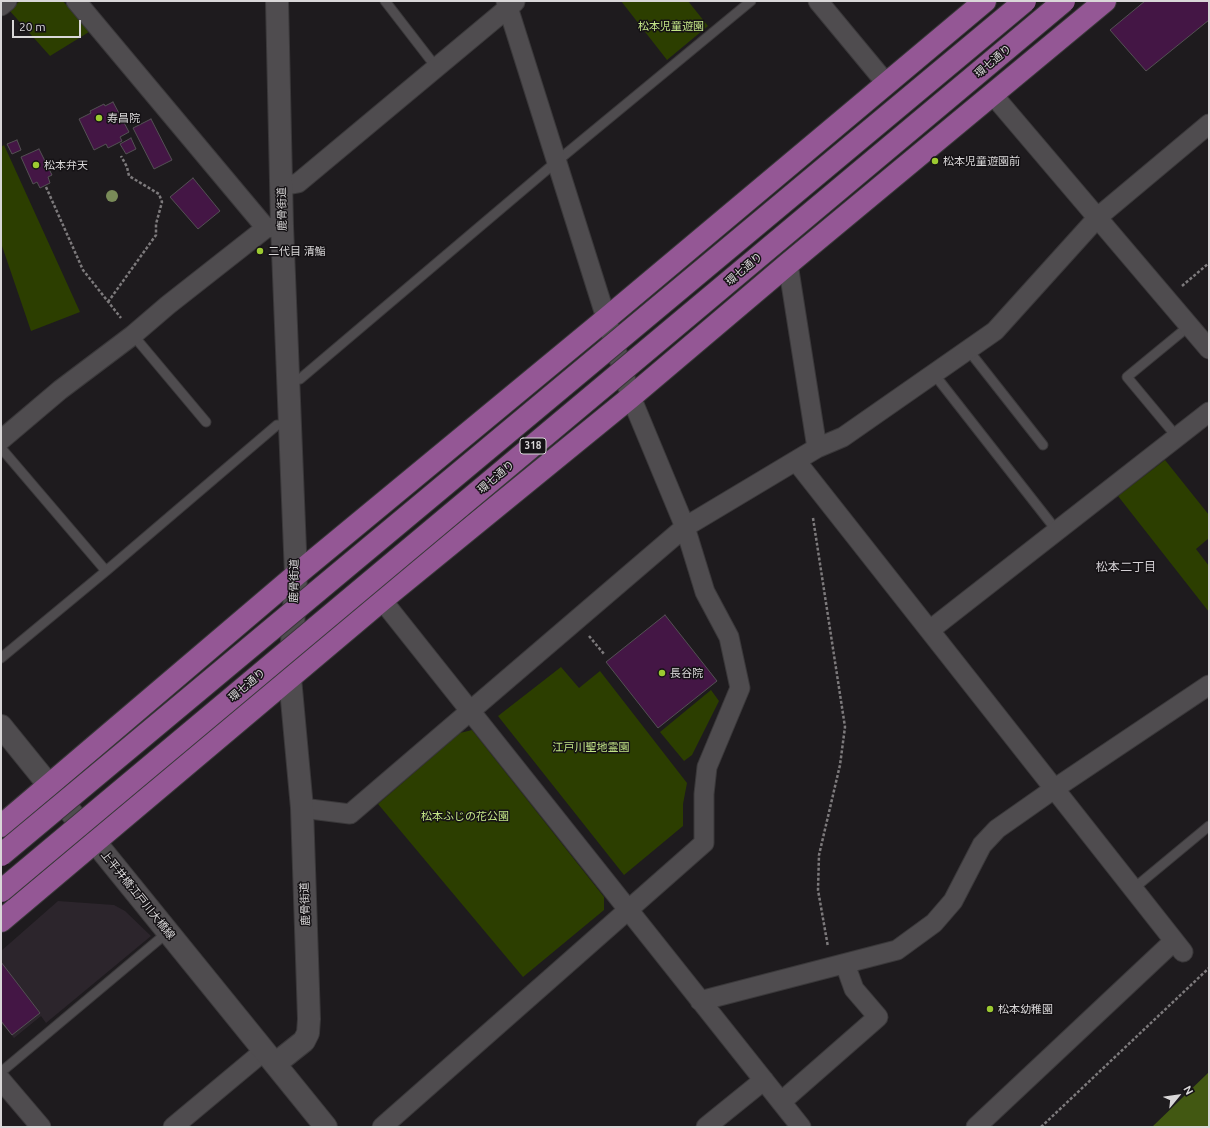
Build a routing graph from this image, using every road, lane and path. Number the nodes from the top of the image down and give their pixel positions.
1 (8, 1) edge
2 (76, 1) edge
3 (277, 1) edge
4 (385, 1) edge
5 (751, 1) edge
6 (818, 1) edge
7 (985, 1) edge
8 (1025, 1) edge
9 (1064, 1) edge
10 (1105, 1) edge
11 (510, 3) edge
12 (1, 6) edge
13 (436, 68) junction
14 (886, 83) junction
15 (993, 95) junction
16 (1209, 124) edge
17 (121, 156) dead end
18 (556, 162) junction
19 (281, 186) junction
20 (46, 187) dead end
21 (1098, 217) junction
22 (274, 227) junction
23 (788, 264) junction
24 (1209, 264) edge
25 (1166, 298) junction
26 (607, 318) junction
27 (1190, 326) junction
28 (133, 335) junction
29 (1209, 349) edge
30 (969, 351) junction
31 (934, 374) junction
32 (288, 382) junction
33 (632, 397) junction
34 (1209, 412) edge
35 (206, 422) dead end
36 (289, 425) junction
37 (1177, 437) junction
38 (1, 440) edge
39 (1043, 445) dead end
40 (1, 448) edge
41 (817, 448) junction
42 (796, 461) junction
43 (812, 511) dead end
44 (685, 527) junction
45 (1057, 531) junction
46 (106, 571) junction
47 (296, 575) junction
48 (382, 600) junction
49 (930, 630) junction
50 (587, 633) dead end
51 (604, 654) dead end
52 (1, 658) edge
53 (290, 678) junction
54 (1209, 686) edge
55 (469, 710) junction
56 (1, 726) edge
57 (50, 785) junction
58 (1054, 789) junction
59 (302, 808) junction
60 (1, 826) edge
61 (1209, 826) edge
62 (95, 842) junction
63 (1, 855) edge
64 (1133, 889) junction
65 (1, 892) edge
66 (628, 912) junction
67 (1, 921) edge
68 (168, 932) junction
69 (838, 966) junction
70 (1209, 968) edge
71 (700, 1001) junction
72 (270, 1058) junction
73 (1, 1072) edge
74 (1, 1080) edge
75 (764, 1080) junction
76 (781, 1102) junction
77 (41, 1127) edge
78 (173, 1127) edge
79 (326, 1127) edge
80 (382, 1127) edge
81 (706, 1127) edge
82 (801, 1127) edge
83 (976, 1127) edge
84 (1041, 1127) edge

1 - 12 street
2 - 22 street
3 - 19 street, 鹿骨街道
4 - 13 lane
5 - 18 lane
6 - 14 street
7 - 14 main road
8 - 63 main road, 318, bridge
9 - 65 main road, 環七通り / 318, bridge
10 - 15 main road
11 - 13 street
11 - 18 street
13 - 19 street
14 - 26 main road
15 - 21 street
15 - 23 main road
16 - 21 street
17 - 20 path
18 - 26 street
18 - 32 lane
19 - 22 street, 鹿骨街道
21 - 25 street
21 - 30 street
22 - 28 street
22 - 32 street, 鹿骨街道
23 - 33 main road
23 - 41 street
24 - 25 path
25 - 27 street
26 - 33 street
26 - 47 main road
27 - 29 street
27 - 37 lane
28 - 35 lane
28 - 38 street
30 - 31 street
30 - 39 lane
31 - 41 street
31 - 45 lane
32 - 36 street, 鹿骨街道
33 - 44 street
33 - 48 main road
34 - 37 street
36 - 46 lane
36 - 47 street, 鹿骨街道
37 - 45 street
40 - 46 lane
41 - 42 street
42 - 44 street
42 - 49 street
43 - 69 path
44 - 55 street
44 - 66 street
45 - 49 street
46 - 52 lane
47 - 53 street, 鹿骨街道
47 - 57 main road
48 - 53 main road
48 - 55 street
49 - 58 street
50 - 51 path
53 - 59 street, 鹿骨街道
53 - 62 main road
54 - 58 street
55 - 59 street
55 - 66 street
56 - 57 street, 上平井橋江戸川大橋線
57 - 60 main road
57 - 62 street, 上平井橋江戸川大橋線
58 - 64 street
58 - 69 street
59 - 72 street, 鹿骨街道
61 - 64 lane
62 - 67 main road
62 - 68 street, 上平井橋江戸川大橋線
64 - 83 street
66 - 71 street
66 - 80 street
68 - 72 street, 上平井橋江戸川大橋線
68 - 73 lane
69 - 71 street
69 - 76 street
70 - 84 path
71 - 75 street
72 - 78 street
72 - 79 street
74 - 77 street
75 - 76 street
75 - 81 street
76 - 82 street

